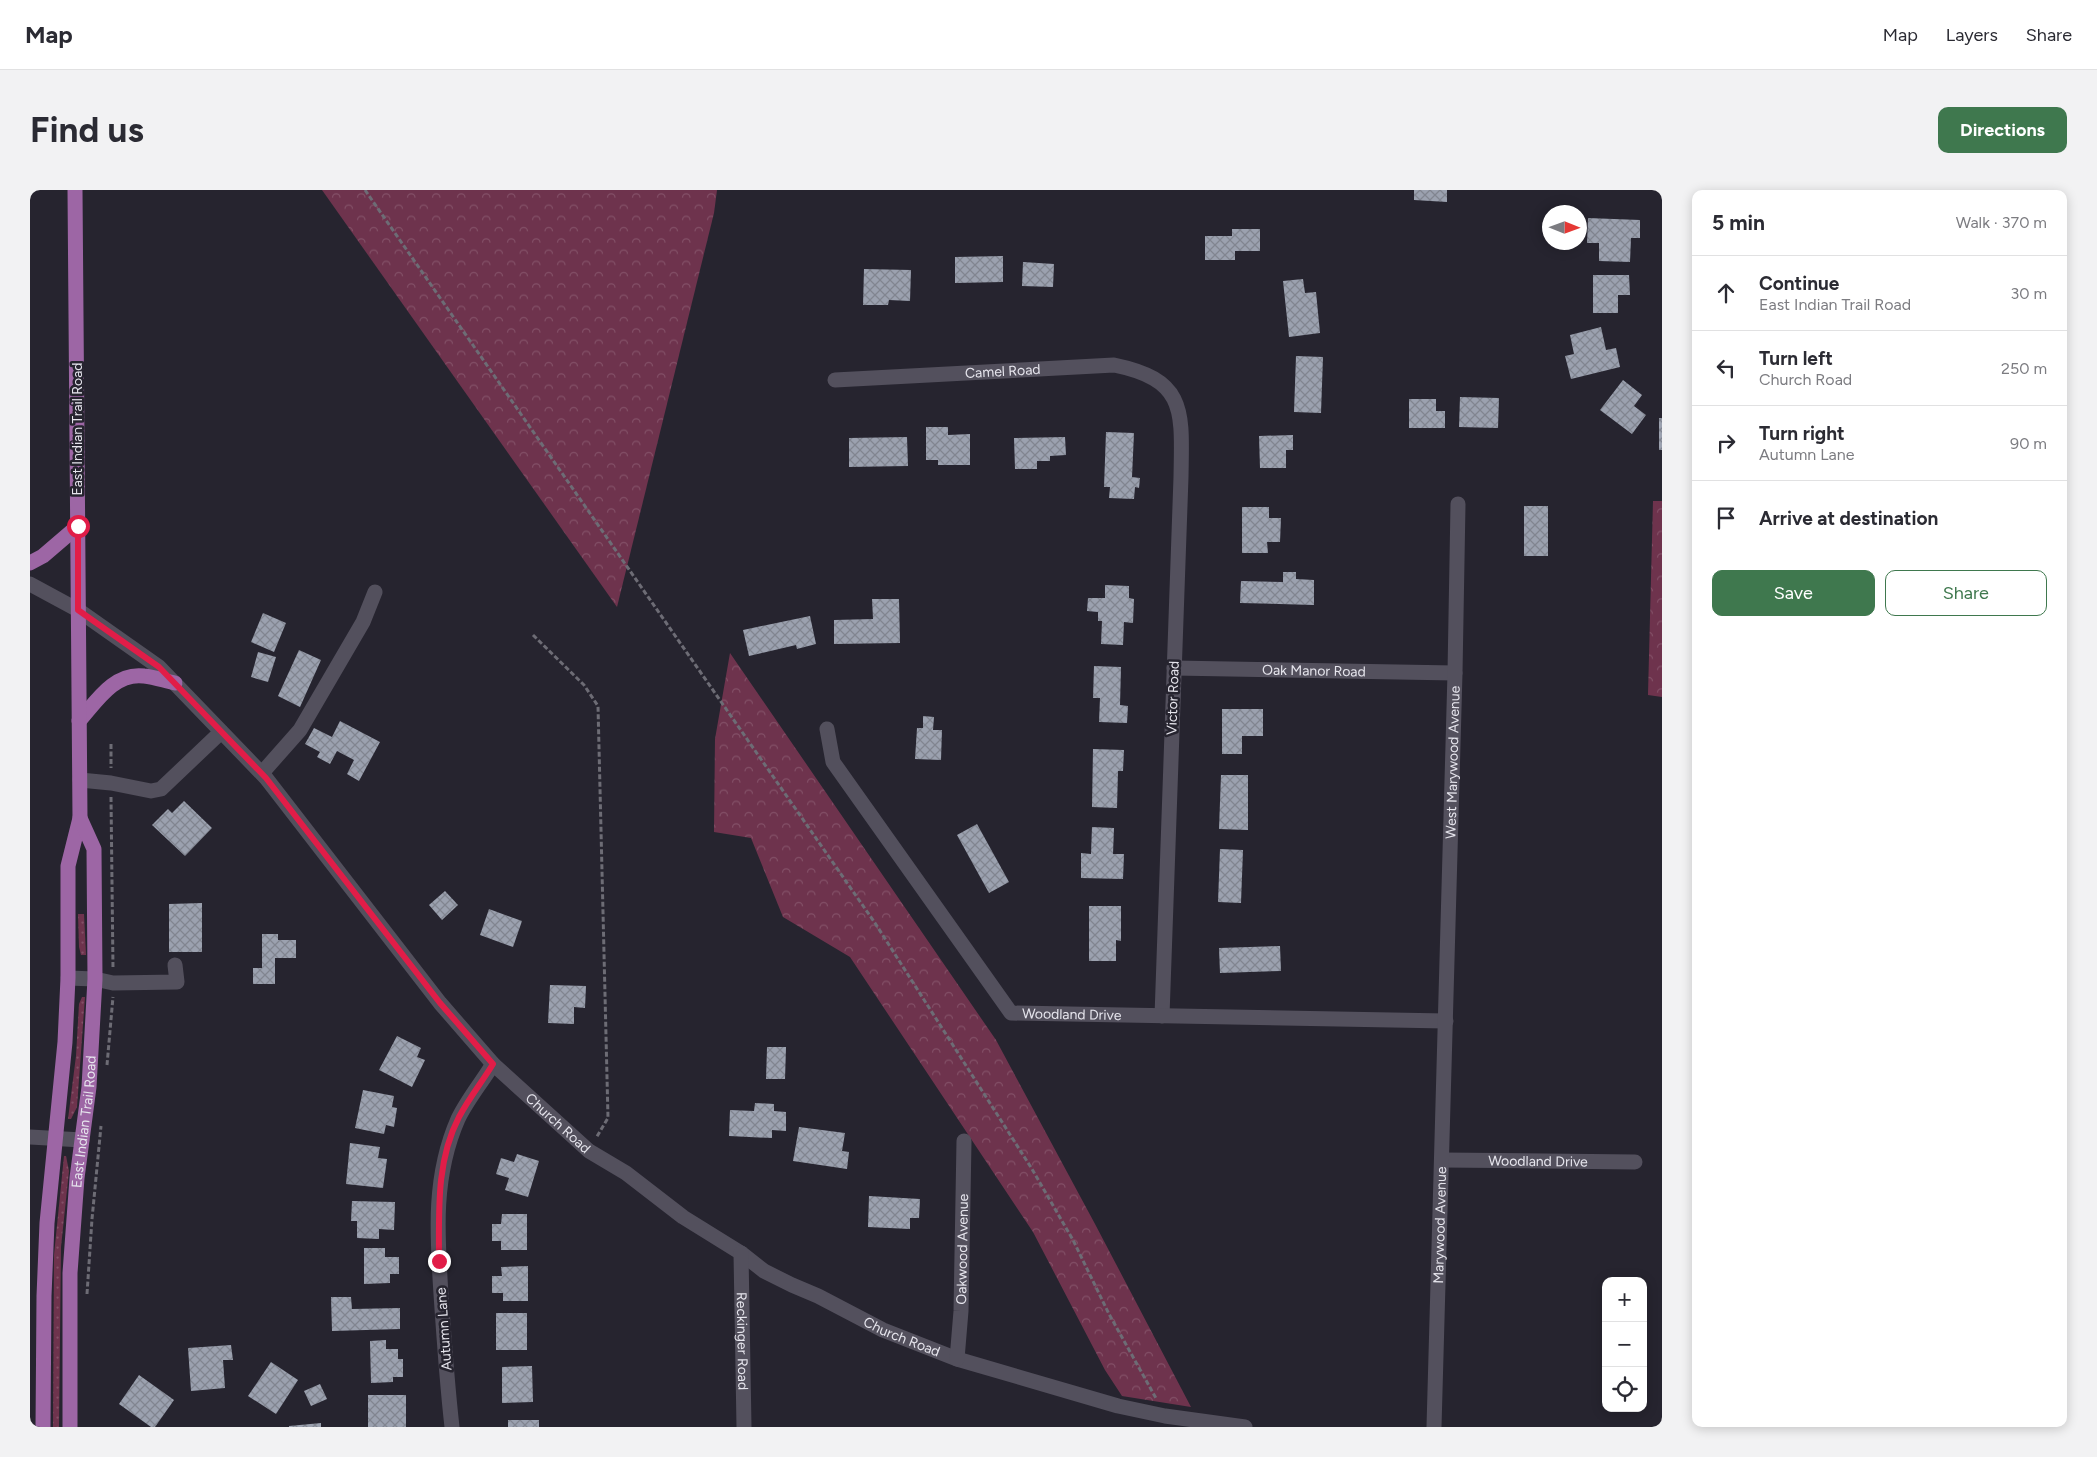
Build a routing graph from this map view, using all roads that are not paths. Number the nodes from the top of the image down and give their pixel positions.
1 (75, 190) edge
2 (834, 380) dead end
3 (1164, 385) joint
4 (1458, 504) dead end
5 (78, 526) junction
6 (30, 563) edge
7 (30, 584) edge
8 (375, 592) dead end
9 (78, 610) junction
10 (1174, 668) junction
11 (1455, 674) junction
12 (175, 683) junction
13 (79, 721) junction
14 (827, 730) dead end
15 (221, 732) junction
16 (262, 773) junction
17 (80, 780) junction
18 (80, 818) junction
19 (175, 965) dead end
20 (68, 978) junction
21 (95, 979) junction
22 (1162, 1016) junction
23 (1446, 1021) junction
24 (493, 1064) junction
25 (30, 1137) edge
26 (56, 1139) junction
27 (82, 1140) junction
28 (964, 1141) dead end
29 (1442, 1160) junction
30 (1635, 1162) dead end
31 (741, 1253) junction
32 (957, 1359) junction
33 (43, 1427) edge
34 (70, 1427) edge
35 (452, 1427) edge
36 (744, 1427) edge
37 (1245, 1427) edge
38 (1434, 1427) edge

1 - 5 main road, East Indian Trail Road
2 - 3 street, Camel Road
3 - 10 street, Victor Road
4 - 11 street, West Marywood Avenue
5 - 6 main road
5 - 9 main road, East Indian Trail Road
7 - 9 street, Church Road
8 - 16 street
9 - 12 street, Church Road
9 - 13 main road, East Indian Trail Road
10 - 11 street, Oak Manor Road
10 - 22 street, Victor Road
11 - 23 street, West Marywood Avenue
12 - 13 main road
12 - 15 street, Church Road
13 - 17 main road, East Indian Trail Road
14 - 22 street, Woodland Drive
15 - 16 street, Church Road
15 - 17 street
16 - 24 street, Church Road
17 - 18 main road, East Indian Trail Road
18 - 20 main road, East Indian Trail Road
18 - 21 main road, East Indian Trail Road
19 - 21 street
20 - 21 street
20 - 26 main road, East Indian Trail Road
21 - 27 main road, East Indian Trail Road
22 - 23 street, Woodland Drive
23 - 29 street, Marywood Avenue
24 - 31 street, Church Road
24 - 35 street, Autumn Lane
25 - 26 street
26 - 27 street
26 - 33 main road, East Indian Trail Road
27 - 34 main road, East Indian Trail Road
28 - 32 street, Oakwood Avenue
29 - 30 street, Woodland Drive
29 - 38 street, Marywood Avenue
31 - 32 street, Church Road
31 - 36 street, Reckinger Road
32 - 37 street, Church Road

